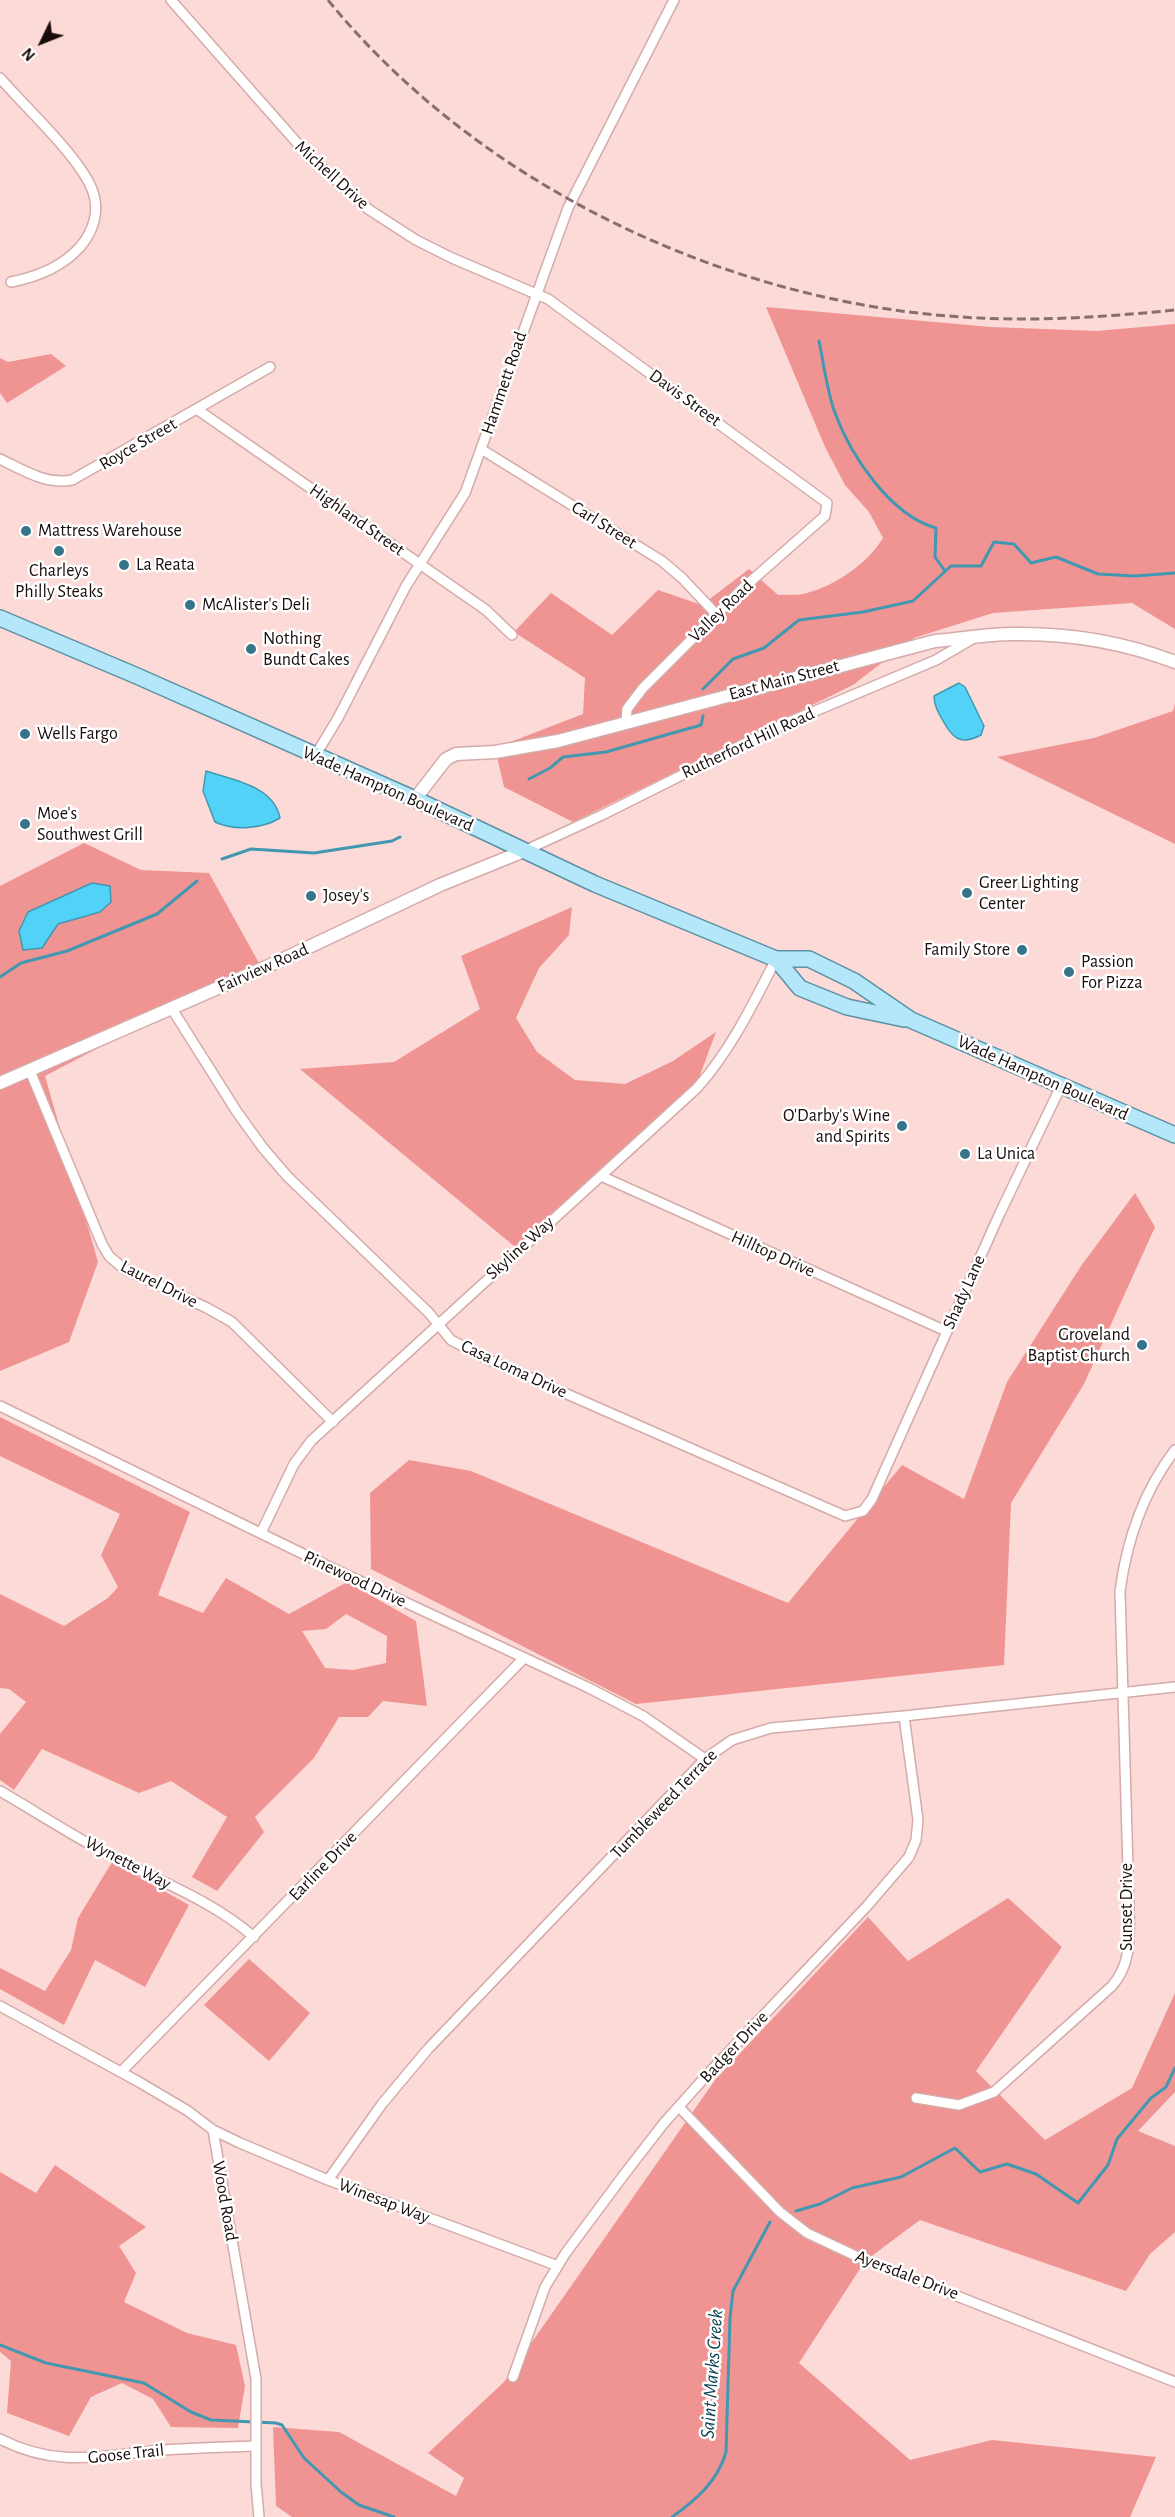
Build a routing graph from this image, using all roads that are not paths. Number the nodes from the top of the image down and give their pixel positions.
1 (171, 0) edge
2 (674, 0) edge
3 (0, 79) edge
4 (11, 282) dead end
5 (536, 293) junction
6 (270, 367) dead end
7 (198, 410) junction
8 (481, 449) junction
9 (0, 459) edge
10 (828, 508) joint
11 (420, 564) junction
12 (716, 614) junction
13 (0, 618) edge
14 (512, 634) dead end
15 (973, 638) junction
16 (1175, 662) edge
17 (626, 722) junction
18 (315, 756) junction
19 (415, 799) junction
20 (524, 851) junction
21 (776, 959) junction
22 (172, 1009) junction
23 (911, 1020) junction
24 (30, 1071) junction
25 (0, 1083) edge
26 (1061, 1086) junction
27 (1175, 1135) edge
28 (601, 1176) junction
29 (438, 1324) junction
30 (946, 1331) junction
31 (0, 1406) edge
32 (333, 1422) junction
33 (1175, 1450) edge
34 (872, 1499) joint
35 (261, 1533) junction
36 (524, 1658) junction
37 (1175, 1687) edge
38 (1123, 1693) junction
39 (904, 1716) junction
40 (705, 1759) junction
41 (0, 1791) edge
42 (254, 1937) junction
43 (0, 2006) edge
44 (121, 2072) junction
45 (916, 2098) dead end
46 (679, 2107) junction
47 (213, 2130) junction
48 (328, 2180) junction
49 (558, 2266) junction
50 (513, 2377) dead end
51 (1175, 2382) edge
52 (0, 2439) edge
53 (256, 2446) junction
54 (259, 2517) edge

1 - 5 street, Michell Drive
2 - 5 street, Hammett Road
3 - 4 street
5 - 8 street, Hammett Road
5 - 10 street, Davis Street
6 - 7 street, Royce Street
7 - 9 street, Royce Street
7 - 11 street, Highland Street
8 - 11 street, Hammett Road
8 - 12 street, Carl Street
10 - 12 street, Valley Road
11 - 14 street, Highland Street
11 - 18 street, Hammett Road
12 - 17 street, Valley Road
13 - 18 main road, Wade Hampton Boulevard
15 - 16 street, East Main Street
15 - 17 street, East Main Street
15 - 20 street, Rutherford Hill Road
17 - 19 street, East Main Street
18 - 19 main road, Wade Hampton Boulevard
19 - 20 main road, Wade Hampton Boulevard
20 - 21 main road, Wade Hampton Boulevard
20 - 22 street, Fairview Road
21 - 23 main road, Wade Hampton Boulevard
21 - 23 main road, Wade Hampton Boulevard
21 - 28 street, Skyline Way
22 - 24 street, Fairview Road
22 - 29 street, Casa Loma Drive
23 - 26 main road, Wade Hampton Boulevard
24 - 25 street, Fairview Road
24 - 32 street, Laurel Drive
26 - 27 main road, Wade Hampton Boulevard
26 - 30 street, Shady Lane
28 - 29 street, Skyline Way
28 - 30 street, Hilltop Drive
29 - 32 street, Skyline Way
29 - 34 street, Casa Loma Drive
30 - 34 street, Shady Lane
31 - 35 street, Pinewood Drive
32 - 35 street, Skyline Way
33 - 38 street, Sunset Drive
35 - 36 street, Pinewood Drive
36 - 40 street, Pinewood Drive
36 - 42 street, Earline Drive
37 - 38 street, Tumbleweed Terrace
38 - 39 street, Tumbleweed Terrace
38 - 45 street, Sunset Drive
39 - 40 street, Tumbleweed Terrace
39 - 46 street, Badger Drive
40 - 48 street, Tumbleweed Terrace
41 - 42 street, Wynette Way
42 - 44 street, Earline Drive
43 - 44 street
44 - 47 street
46 - 49 street, Badger Drive
46 - 51 street, Ayersdale Drive
47 - 48 street, Winesap Way
47 - 53 street, Wood Road
48 - 49 street, Winesap Way
49 - 50 street, Badger Drive
52 - 53 street, Goose Trail
53 - 54 street, Wood Road

